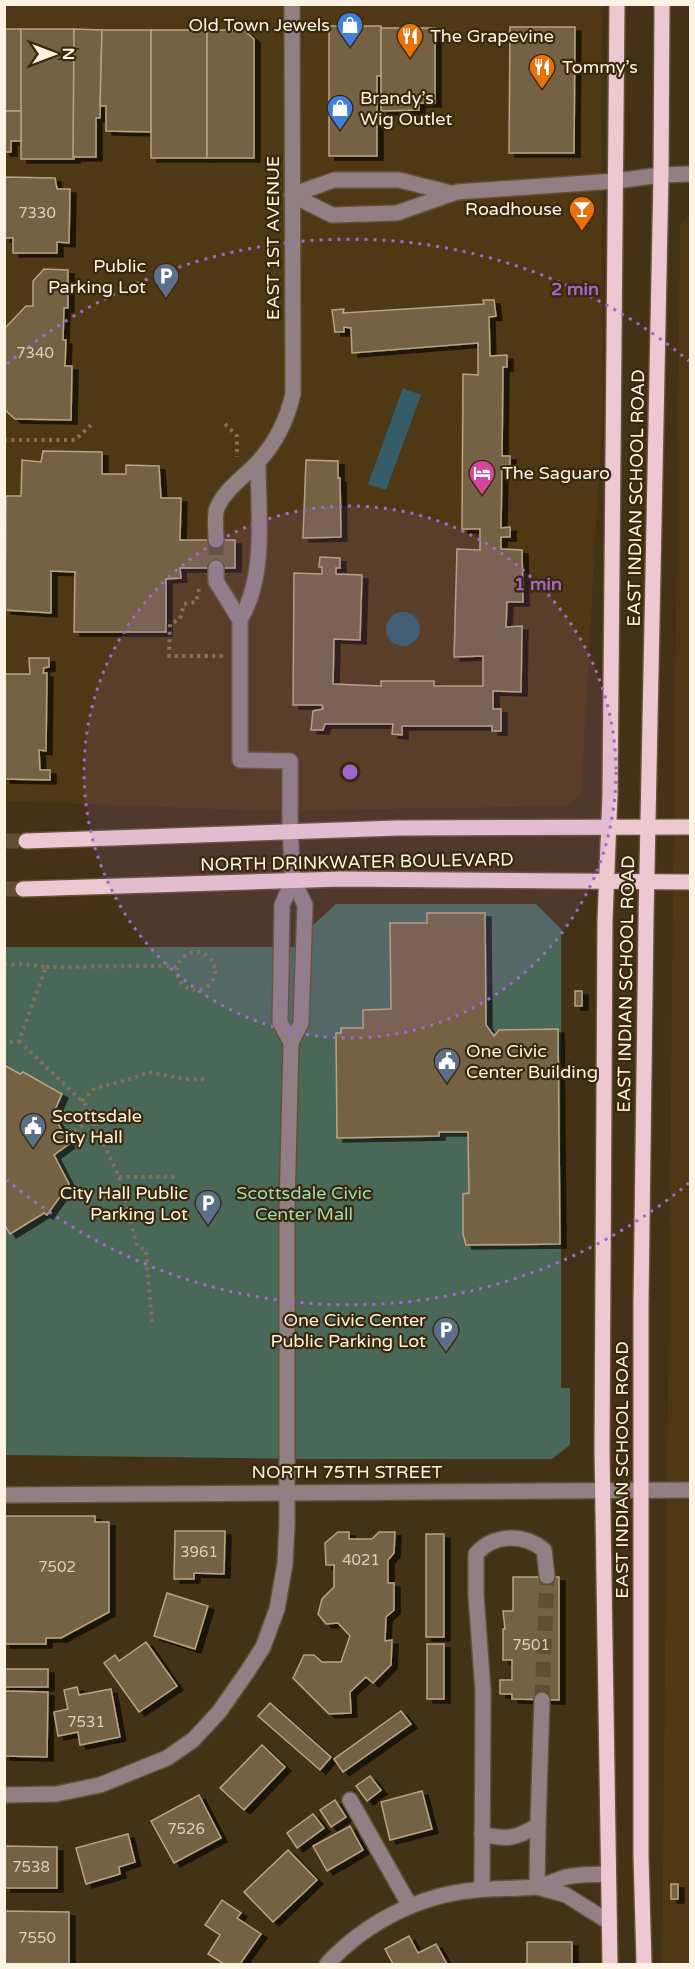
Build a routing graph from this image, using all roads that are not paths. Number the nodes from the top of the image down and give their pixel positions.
1 (292, 4) edge
2 (617, 4) edge
3 (662, 4) edge
4 (690, 174) edge
5 (661, 175) junction
6 (615, 181) junction
7 (451, 193) junction
8 (292, 195) junction
9 (258, 462) junction
10 (216, 540) tunnel mouth
11 (216, 568) tunnel mouth
12 (240, 620) junction
13 (690, 827) edge
14 (609, 828) junction
15 (649, 828) junction
16 (290, 830) junction
17 (26, 841) tunnel mouth
18 (293, 880) junction
19 (606, 882) junction
20 (647, 882) junction
21 (690, 882) edge
22 (23, 889) tunnel mouth
23 (291, 1043) junction
24 (602, 1490) junction
25 (641, 1490) junction
26 (690, 1490) edge
27 (287, 1491) junction
28 (4, 1495) edge
29 (547, 1576) tunnel mouth
30 (543, 1700) tunnel mouth
31 (4, 1795) edge
32 (350, 1800) dead end
33 (538, 1825) junction
34 (482, 1834) junction
35 (607, 1874) junction
36 (537, 1887) junction
37 (482, 1889) junction
38 (410, 1906) junction
39 (609, 1922) junction
40 (327, 1965) edge
41 (610, 1965) edge
42 (644, 1965) edge

1 - 8 street, EAST 1ST AVENUE
2 - 6 main road, EAST INDIAN SCHOOL ROAD
3 - 5 main road, EAST INDIAN SCHOOL ROAD
4 - 5 street
5 - 6 street
5 - 15 main road, EAST INDIAN SCHOOL ROAD
6 - 7 street
6 - 14 main road, EAST INDIAN SCHOOL ROAD
7 - 8 street
7 - 8 street
8 - 9 street, EAST 1ST AVENUE
9 - 10 street, EAST 1ST AVENUE
9 - 12 street
11 - 12 street
12 - 16 street
13 - 15 main road, NORTH DRINKWATER BOULEVARD
14 - 15 main road, NORTH DRINKWATER BOULEVARD
14 - 16 main road, NORTH DRINKWATER BOULEVARD
14 - 19 main road, EAST INDIAN SCHOOL ROAD
15 - 20 main road, EAST INDIAN SCHOOL ROAD
16 - 17 main road, NORTH DRINKWATER BOULEVARD
16 - 18 street
18 - 19 main road, NORTH DRINKWATER BOULEVARD
18 - 22 main road, NORTH DRINKWATER BOULEVARD
18 - 23 street
18 - 23 street
19 - 20 main road, NORTH DRINKWATER BOULEVARD
19 - 24 main road, EAST INDIAN SCHOOL ROAD
20 - 21 main road, NORTH DRINKWATER BOULEVARD
20 - 25 main road, EAST INDIAN SCHOOL ROAD
23 - 27 street
24 - 25 street, NORTH 75TH STREET
24 - 27 street, NORTH 75TH STREET
24 - 35 main road, EAST INDIAN SCHOOL ROAD
25 - 26 street, NORTH 75TH STREET
25 - 42 main road, EAST INDIAN SCHOOL ROAD
27 - 28 street, NORTH 75TH STREET
27 - 31 street
29 - 34 street
30 - 33 street
32 - 38 street
33 - 34 street
33 - 36 street
34 - 37 street
35 - 36 street
35 - 39 main road, EAST INDIAN SCHOOL ROAD
36 - 37 street
36 - 39 street
37 - 38 street
38 - 40 street
39 - 41 main road, EAST INDIAN SCHOOL ROAD

